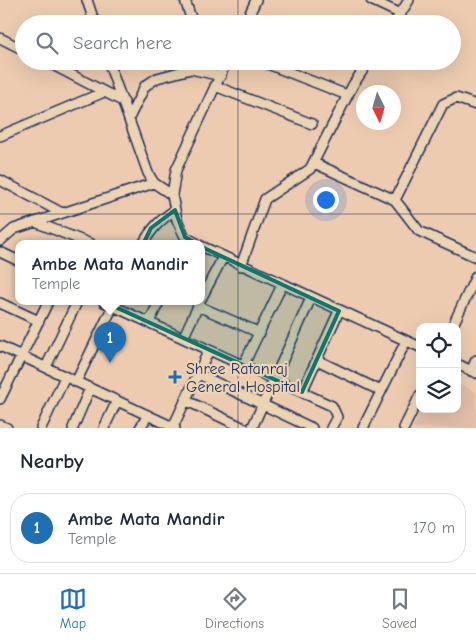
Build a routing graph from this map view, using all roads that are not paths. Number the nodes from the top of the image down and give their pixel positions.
1 (87, 0) edge
2 (185, 0) edge
3 (256, 0) edge
4 (371, 0) edge
5 (409, 0) edge
6 (401, 14) joint
7 (92, 15) edge
8 (190, 15) edge
9 (249, 15) edge
10 (0, 38) edge
11 (15, 46) edge
12 (64, 70) edge
13 (112, 70) edge
14 (188, 70) edge
15 (196, 70) edge
16 (213, 70) edge
17 (219, 70) edge
18 (283, 70) edge
19 (363, 70) edge
20 (216, 74) junction
21 (215, 86) junction
22 (104, 92) junction
23 (347, 95) junction
24 (124, 102) junction
25 (476, 105) edge
26 (130, 118) junction
27 (312, 124) dead end
28 (0, 136) edge
29 (314, 163) junction
30 (0, 180) edge
31 (154, 183) junction
32 (172, 195) junction
33 (396, 200) junction
34 (175, 210) junction
35 (62, 213) junction
36 (35, 222) junction
37 (81, 240) edge
38 (145, 240) edge
39 (188, 240) edge
40 (0, 241) edge
41 (205, 248) edge
42 (0, 252) edge
43 (223, 257) junction
44 (476, 257) edge
45 (15, 259) edge
46 (241, 266) junction
47 (476, 276) edge
48 (282, 285) junction
49 (205, 292) edge
50 (311, 298) junction
51 (0, 303) edge
52 (47, 305) edge
53 (76, 305) edge
54 (114, 305) edge
55 (116, 305) edge
56 (158, 305) edge
57 (199, 305) edge
58 (205, 305) edge
59 (339, 311) junction
60 (39, 321) junction
61 (149, 322) junction
62 (454, 323) edge
63 (260, 333) junction
64 (183, 338) junction
65 (406, 341) junction
66 (416, 345) edge
67 (0, 346) edge
68 (209, 350) junction
69 (22, 356) junction
70 (317, 360) junction
71 (476, 360) edge
72 (243, 366) junction
73 (461, 366) edge
74 (46, 367) junction
75 (474, 372) edge
76 (198, 374) junction
77 (65, 377) junction
78 (272, 379) junction
79 (76, 382) junction
80 (90, 388) junction
81 (381, 391) junction
82 (302, 392) junction
83 (0, 399) edge
84 (185, 400) junction
85 (117, 402) junction
86 (416, 403) edge
87 (262, 405) junction
88 (148, 415) junction
89 (0, 425) edge
90 (174, 427) edge
91 (7, 428) edge
92 (41, 428) edge
93 (72, 428) edge
94 (104, 428) edge
95 (140, 428) edge
96 (244, 428) edge
97 (252, 428) edge
98 (312, 428) edge
99 (331, 428) edge
100 (363, 428) edge
101 (404, 428) edge

1 - 7 street
2 - 8 street
3 - 9 street
4 - 6 street
5 - 6 street
10 - 11 street
12 - 22 street
13 - 24 street
14 - 26 street
15 - 20 street
16 - 20 street
17 - 20 street
18 - 23 street
19 - 23 street
20 - 21 street
21 - 27 street
21 - 32 street
22 - 24 street
22 - 28 street
23 - 29 street
24 - 26 street
25 - 33 street
26 - 31 street
29 - 33 street
29 - 46 street
30 - 35 street
31 - 32 street
31 - 35 street
32 - 34 street
33 - 44 street
34 - 38 street
34 - 39 street
35 - 36 street
36 - 37 street
36 - 40 street
41 - 43 street
42 - 45 street
43 - 46 street
43 - 49 street
46 - 48 street
47 - 62 street
48 - 50 street
48 - 63 street
50 - 59 street
50 - 78 street
51 - 60 street
52 - 60 street
53 - 74 street
54 - 79 street
55 - 61 street
56 - 61 street
57 - 64 street
58 - 63 street
59 - 65 street
59 - 70 street
60 - 69 street
61 - 64 street
63 - 72 street
64 - 68 street
65 - 66 street
65 - 81 street
67 - 69 street
68 - 72 street
68 - 76 street
69 - 74 street
69 - 83 street
70 - 81 street
70 - 82 street
71 - 75 street
72 - 78 street
73 - 75 street
74 - 77 street
76 - 84 street
76 - 87 street
77 - 79 street
77 - 92 street
78 - 82 street
78 - 87 street
79 - 80 street
80 - 85 street
80 - 93 street
81 - 100 street
82 - 99 street
84 - 90 street
84 - 96 street
85 - 88 street
85 - 94 street
86 - 101 street
87 - 97 street
87 - 98 street
88 - 90 street
88 - 95 street
89 - 91 street

